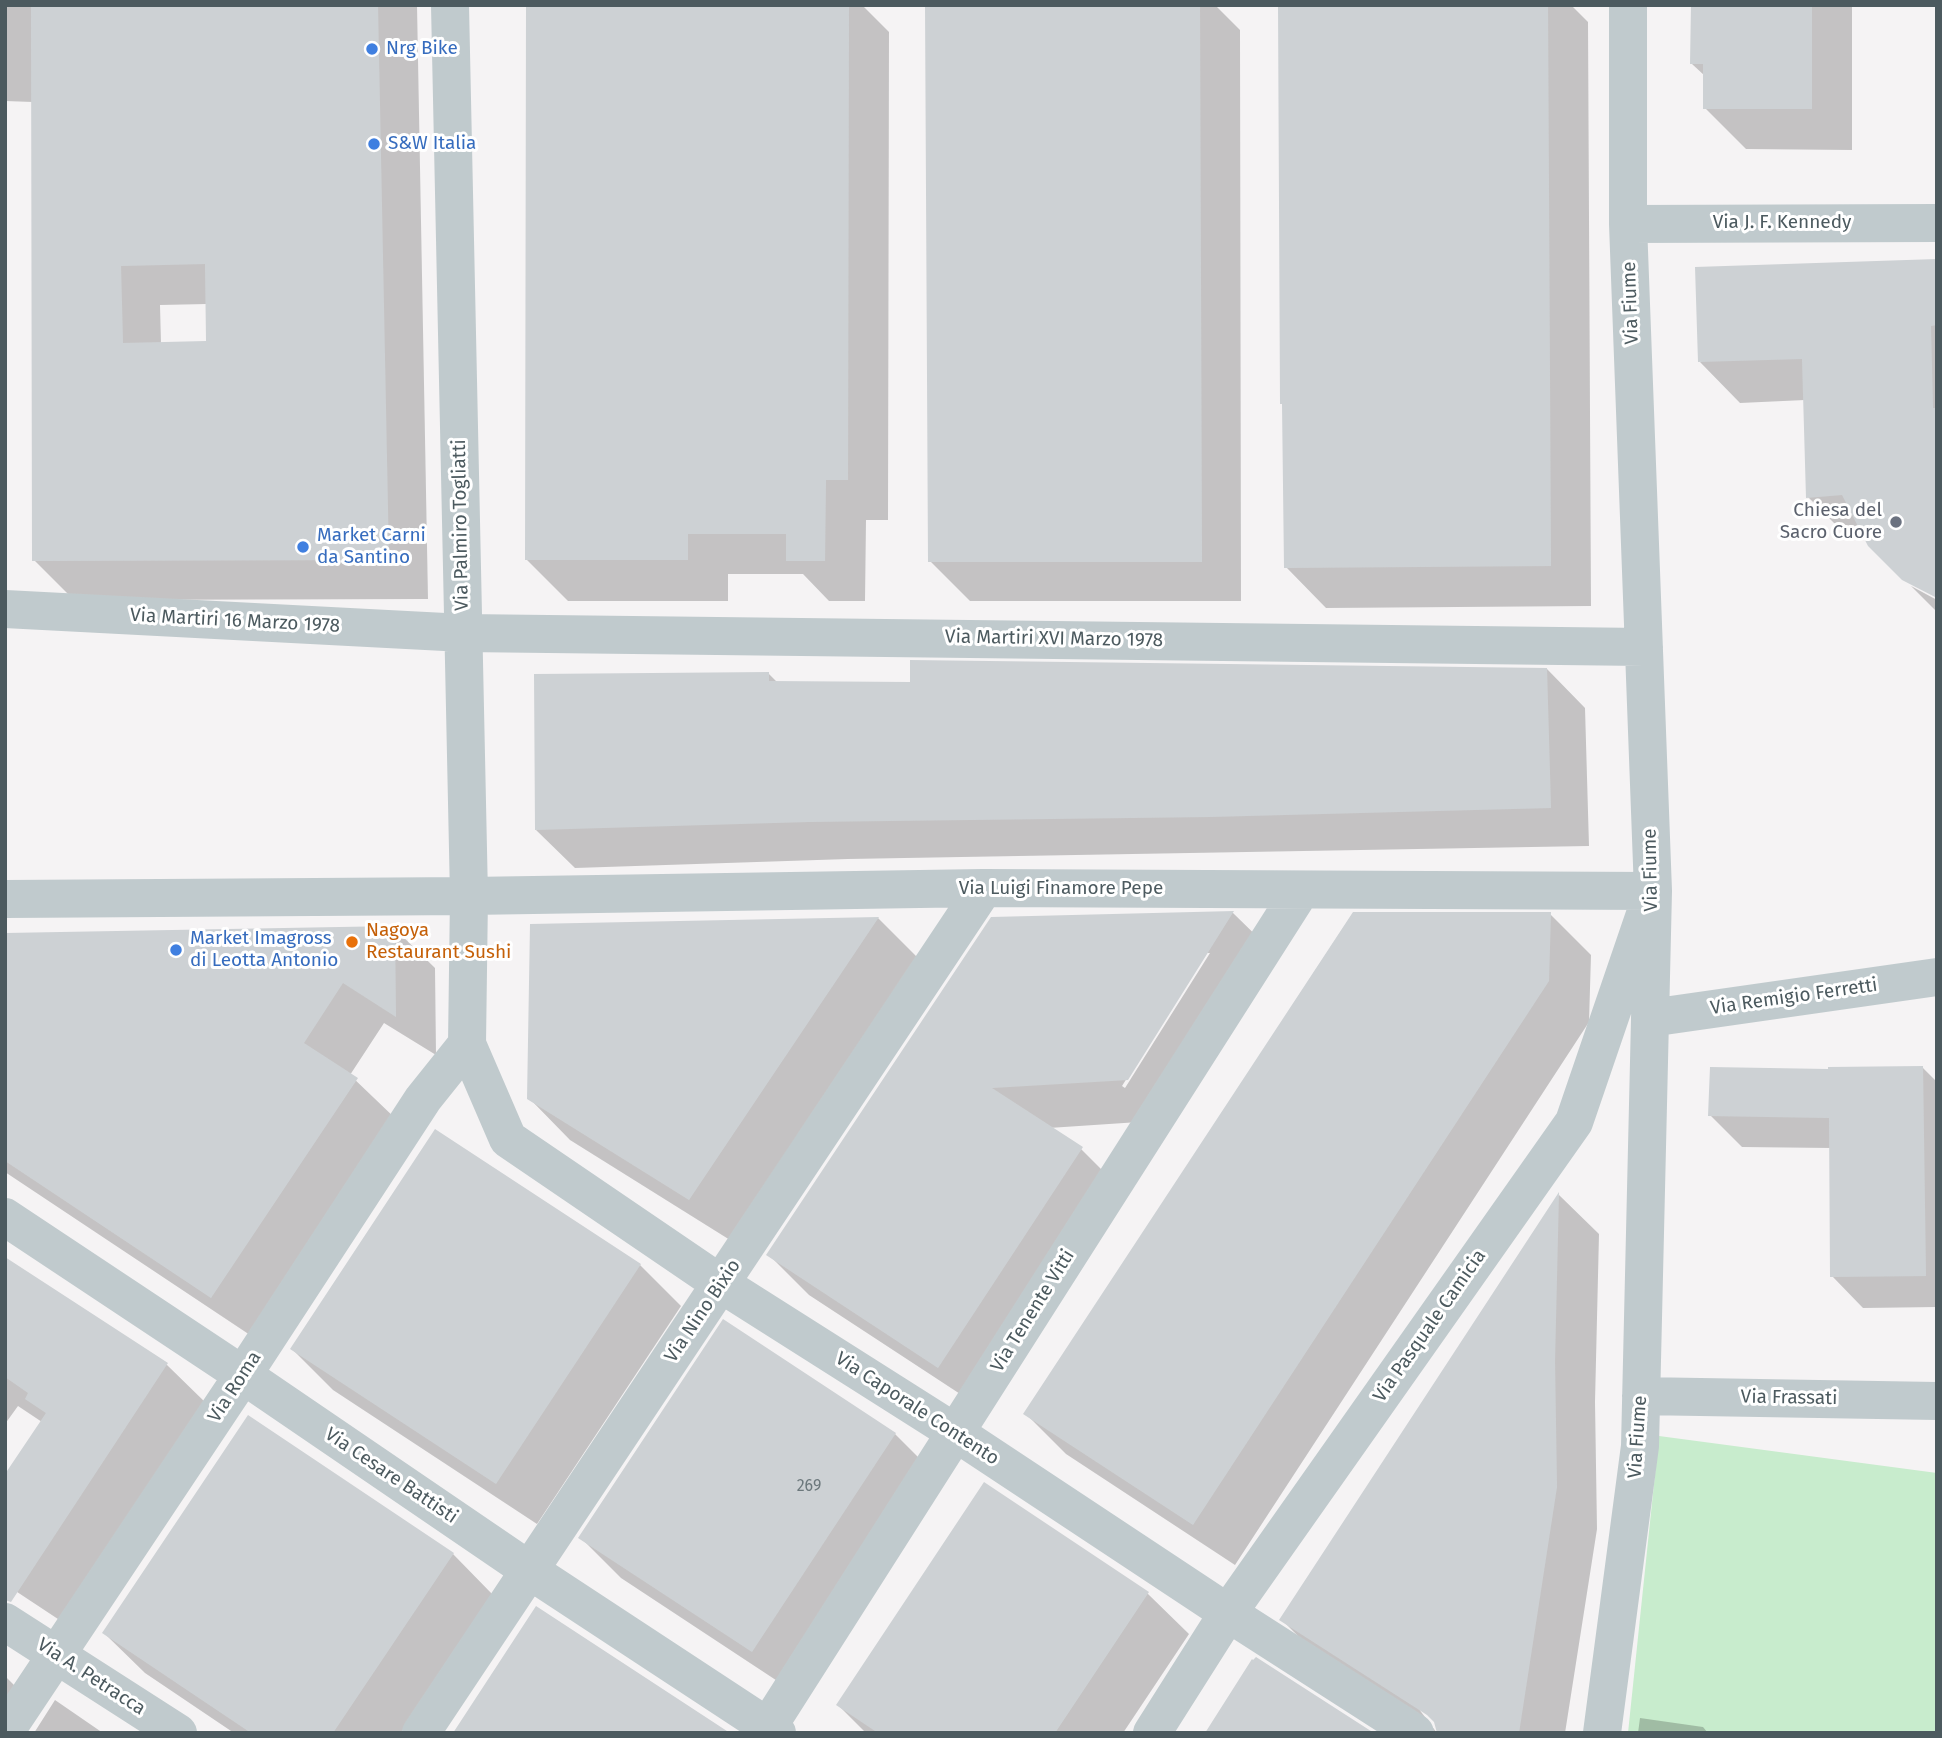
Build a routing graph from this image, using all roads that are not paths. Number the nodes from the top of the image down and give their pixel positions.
1 (450, 5) edge
2 (1628, 5) edge
3 (1937, 223) edge
4 (1628, 224) junction
5 (5, 609) edge
6 (464, 633) junction
7 (1644, 647) junction
8 (984, 888) junction
9 (1301, 890) junction
10 (1653, 891) junction
11 (469, 896) junction
12 (5, 899) edge
13 (1937, 977) edge
14 (1650, 1017) junction
15 (467, 1044) junction
16 (5, 1217) edge
17 (721, 1284) junction
18 (243, 1375) junction
19 (1641, 1396) junction
20 (1937, 1401) edge
21 (956, 1433) junction
22 (530, 1570) junction
23 (1228, 1613) junction
24 (5, 1622) edge
25 (57, 1655) junction
26 (770, 1731) edge
27 (5, 1732) edge
28 (178, 1733) edge
29 (421, 1733) edge
30 (1152, 1733) edge
31 (1415, 1733) edge
32 (1602, 1733) edge

1 - 6 street, Via Palmiro Togliatti
2 - 4 street, Via Fiume
3 - 4 street, Via J. F. Kennedy
4 - 7 street, Via Fiume
5 - 6 street, Via Martiri 16 Marzo 1978
6 - 7 street, Via Martiri XVI Marzo 1978
6 - 11 street, Via Palmiro Togliatti
7 - 10 street, Via Fiume
8 - 9 street, Via Luigi Finamore Pepe
8 - 11 street, Via Luigi Finamore Pepe
8 - 17 street, Via Nino Bixio
9 - 10 street, Via Luigi Finamore Pepe
9 - 21 street, Via Tenente Vitti
10 - 14 street, Via Fiume
10 - 23 street, Via Pasquale Camicia
11 - 12 street, Via Luigi Finamore Pepe
11 - 15 street, Via Palmiro Togliatti
13 - 14 street, Via Remigio Ferretti
14 - 19 street, Via Fiume
15 - 17 street, Via Caporale Contento
15 - 18 street, Via Roma
16 - 18 street, Via Cesare Battisti
17 - 21 street, Via Caporale Contento
17 - 22 street, Via Nino Bixio
18 - 22 street, Via Cesare Battisti
18 - 25 street, Via Roma
19 - 20 street, Via Frassati
19 - 32 street, Via Fiume
21 - 23 street, Via Caporale Contento
21 - 26 street, Via Tenente Vitti
22 - 26 street, Via Cesare Battisti
22 - 29 street, Via Nino Bixio
23 - 30 street, Via Pasquale Camicia
23 - 31 street, Via Caporale Contento
24 - 25 street, Via A. Petracca
25 - 27 street, Via Roma
25 - 28 street, Via A. Petracca

